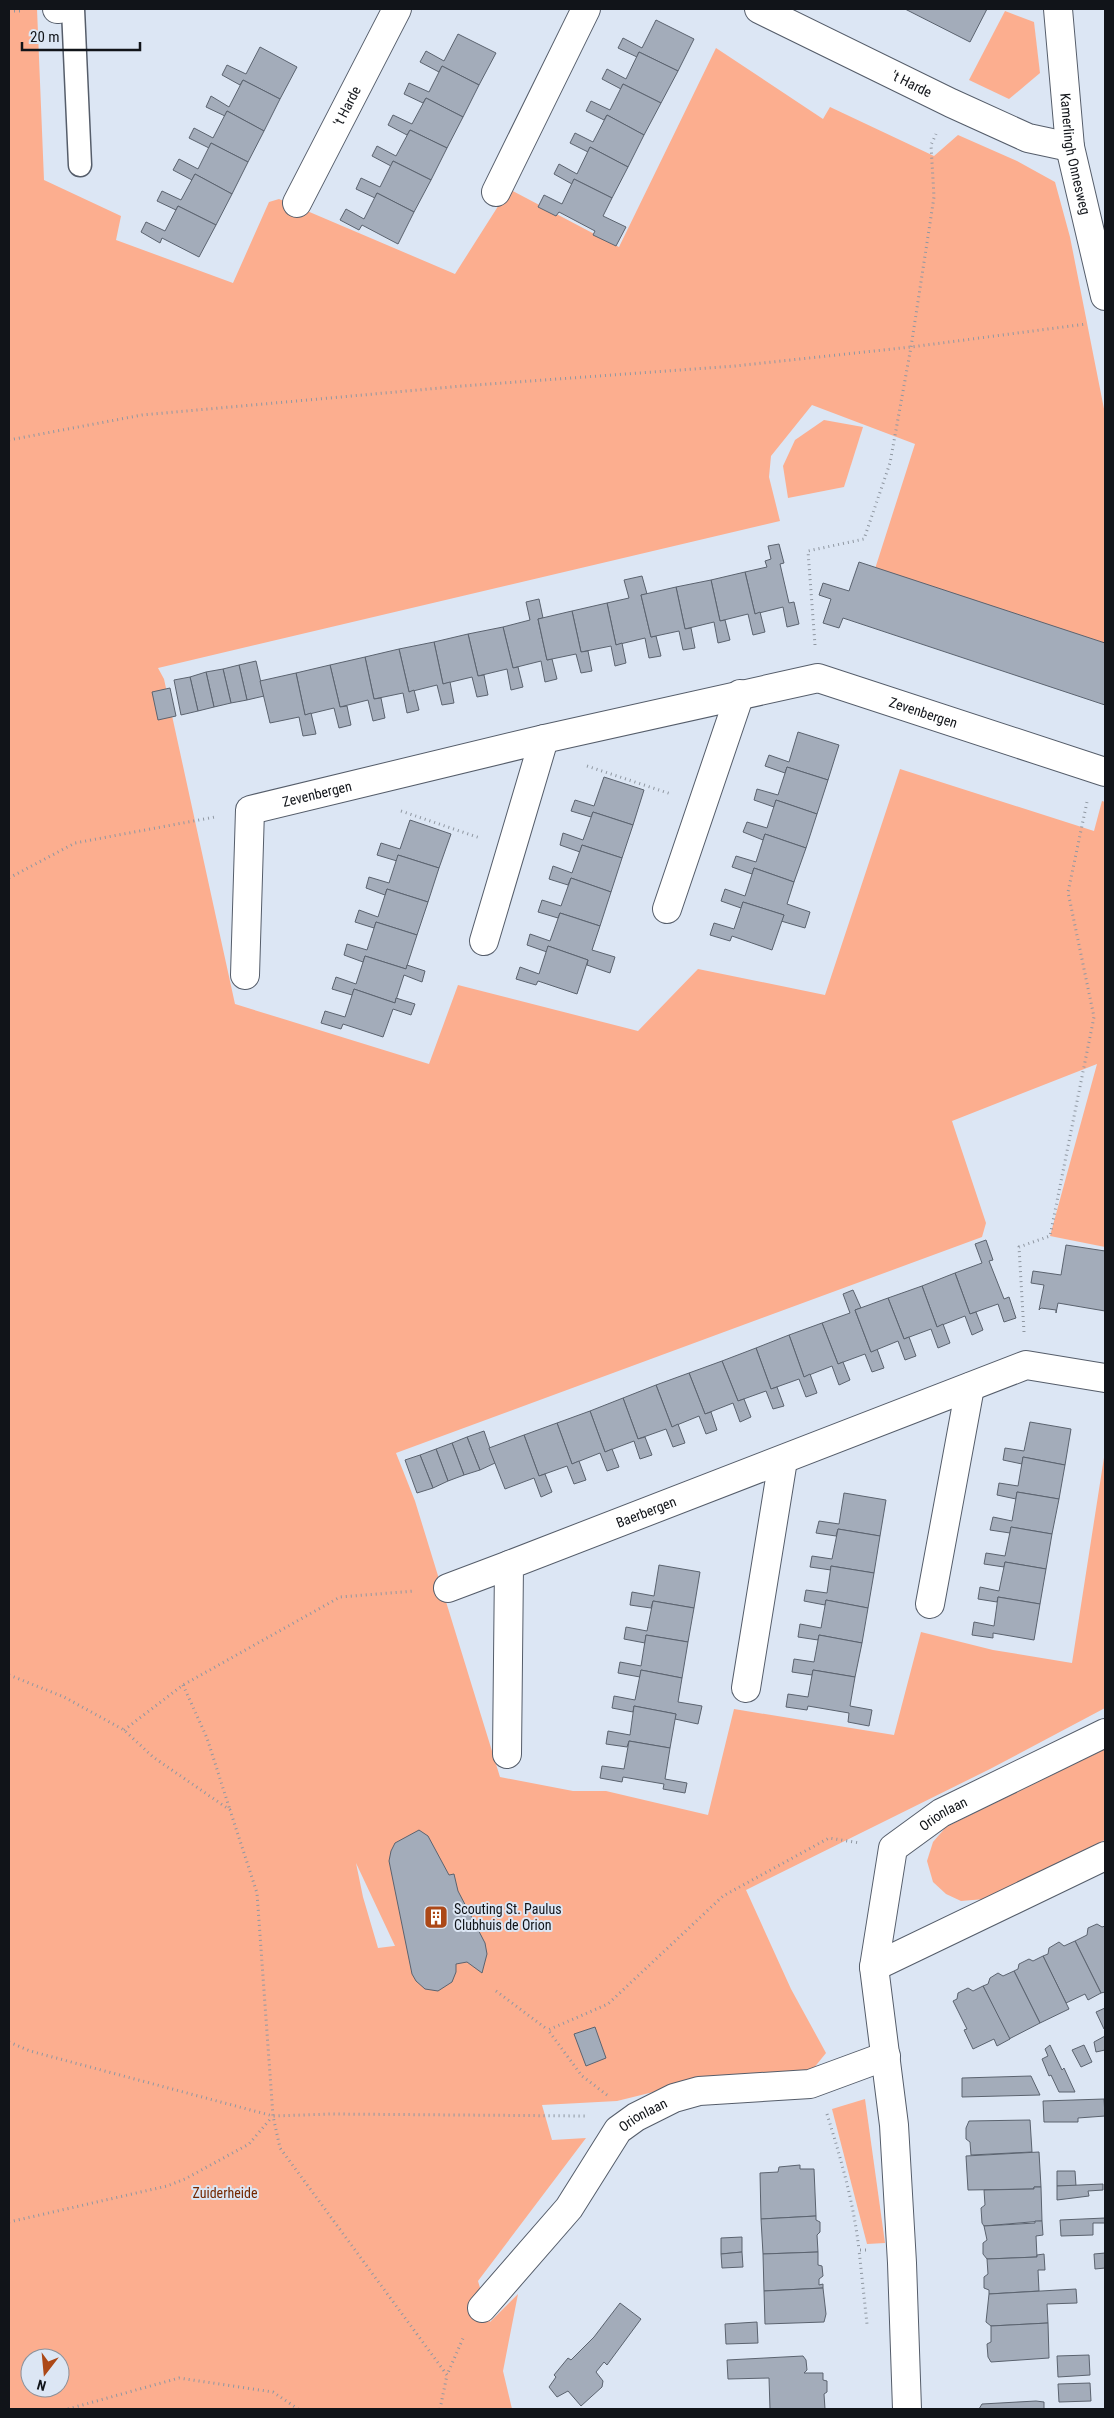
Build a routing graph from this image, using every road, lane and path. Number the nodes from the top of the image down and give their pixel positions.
1 (73, 9) edge
2 (397, 9) edge
3 (586, 9) edge
4 (759, 9) edge
5 (1058, 9) edge
6 (951, 103) junction
7 (1070, 147) junction
8 (80, 165) dead end
9 (496, 192) dead end
10 (297, 203) dead end
11 (1105, 296) edge
12 (1096, 323) dead end
13 (911, 347) junction
14 (9, 440) edge
15 (818, 678) junction
16 (740, 694) junction
17 (543, 745) junction
18 (1100, 770) edge
19 (702, 804) junction
20 (392, 808) dead end
21 (250, 810) junction
22 (511, 849) junction
23 (9, 878) edge
24 (667, 909) dead end
25 (484, 941) dead end
26 (245, 975) dead end
27 (1026, 1365) junction
28 (1105, 1378) edge
29 (970, 1387) junction
30 (783, 1460) junction
31 (509, 1565) junction
32 (448, 1588) joint
33 (930, 1604) dead end
34 (9, 1674) edge
35 (183, 1684) junction
36 (746, 1688) dead end
37 (124, 1730) junction
38 (1105, 1733) edge
39 (507, 1754) dead end
40 (230, 1810) junction
41 (893, 1848) junction
42 (1105, 1856) edge
43 (874, 1967) junction
44 (496, 1991) dead end
45 (548, 2030) junction
46 (9, 2042) edge
47 (886, 2056) junction
48 (817, 2082) junction
49 (273, 2116) junction
50 (635, 2117) junction
51 (9, 2222) edge
52 (859, 2250) dead end
53 (482, 2308) joint
54 (447, 2375) junction
55 (68, 2409) edge
56 (298, 2409) edge
57 (440, 2409) edge
58 (906, 2409) edge

1 - 8 lane
2 - 10 street, 't Harde
3 - 9 street
4 - 6 street, 't Harde
5 - 7 street, Kamerlingh Onnesweg
6 - 7 street, 't Harde
6 - 13 path
7 - 11 street, Kamerlingh Onnesweg
12 - 13 path
13 - 14 path
13 - 15 path
15 - 16 street, Zevenbergen
15 - 18 street, Zevenbergen
16 - 17 street, Zevenbergen
16 - 19 street
17 - 19 path
17 - 21 street, Zevenbergen
17 - 22 street
18 - 27 path
19 - 24 street
20 - 22 path
21 - 23 path
21 - 26 street
22 - 25 street
27 - 28 street
27 - 29 street, Baerbergen
29 - 30 street, Baerbergen
29 - 33 street
30 - 31 street, Baerbergen
30 - 36 street
31 - 32 street, Baerbergen
31 - 39 street
32 - 35 path
34 - 37 path
35 - 37 path
35 - 40 path
37 - 40 path
38 - 41 street, Orionlaan
40 - 49 path
41 - 43 street
41 - 45 path
42 - 43 street
43 - 47 street
44 - 45 path
45 - 50 path
46 - 49 path
47 - 48 street, Orionlaan
47 - 58 street
48 - 50 street, Orionlaan
48 - 52 path
49 - 50 path
49 - 51 path
49 - 54 path
50 - 53 street, Orionlaan
53 - 54 path
54 - 57 path
55 - 56 path

